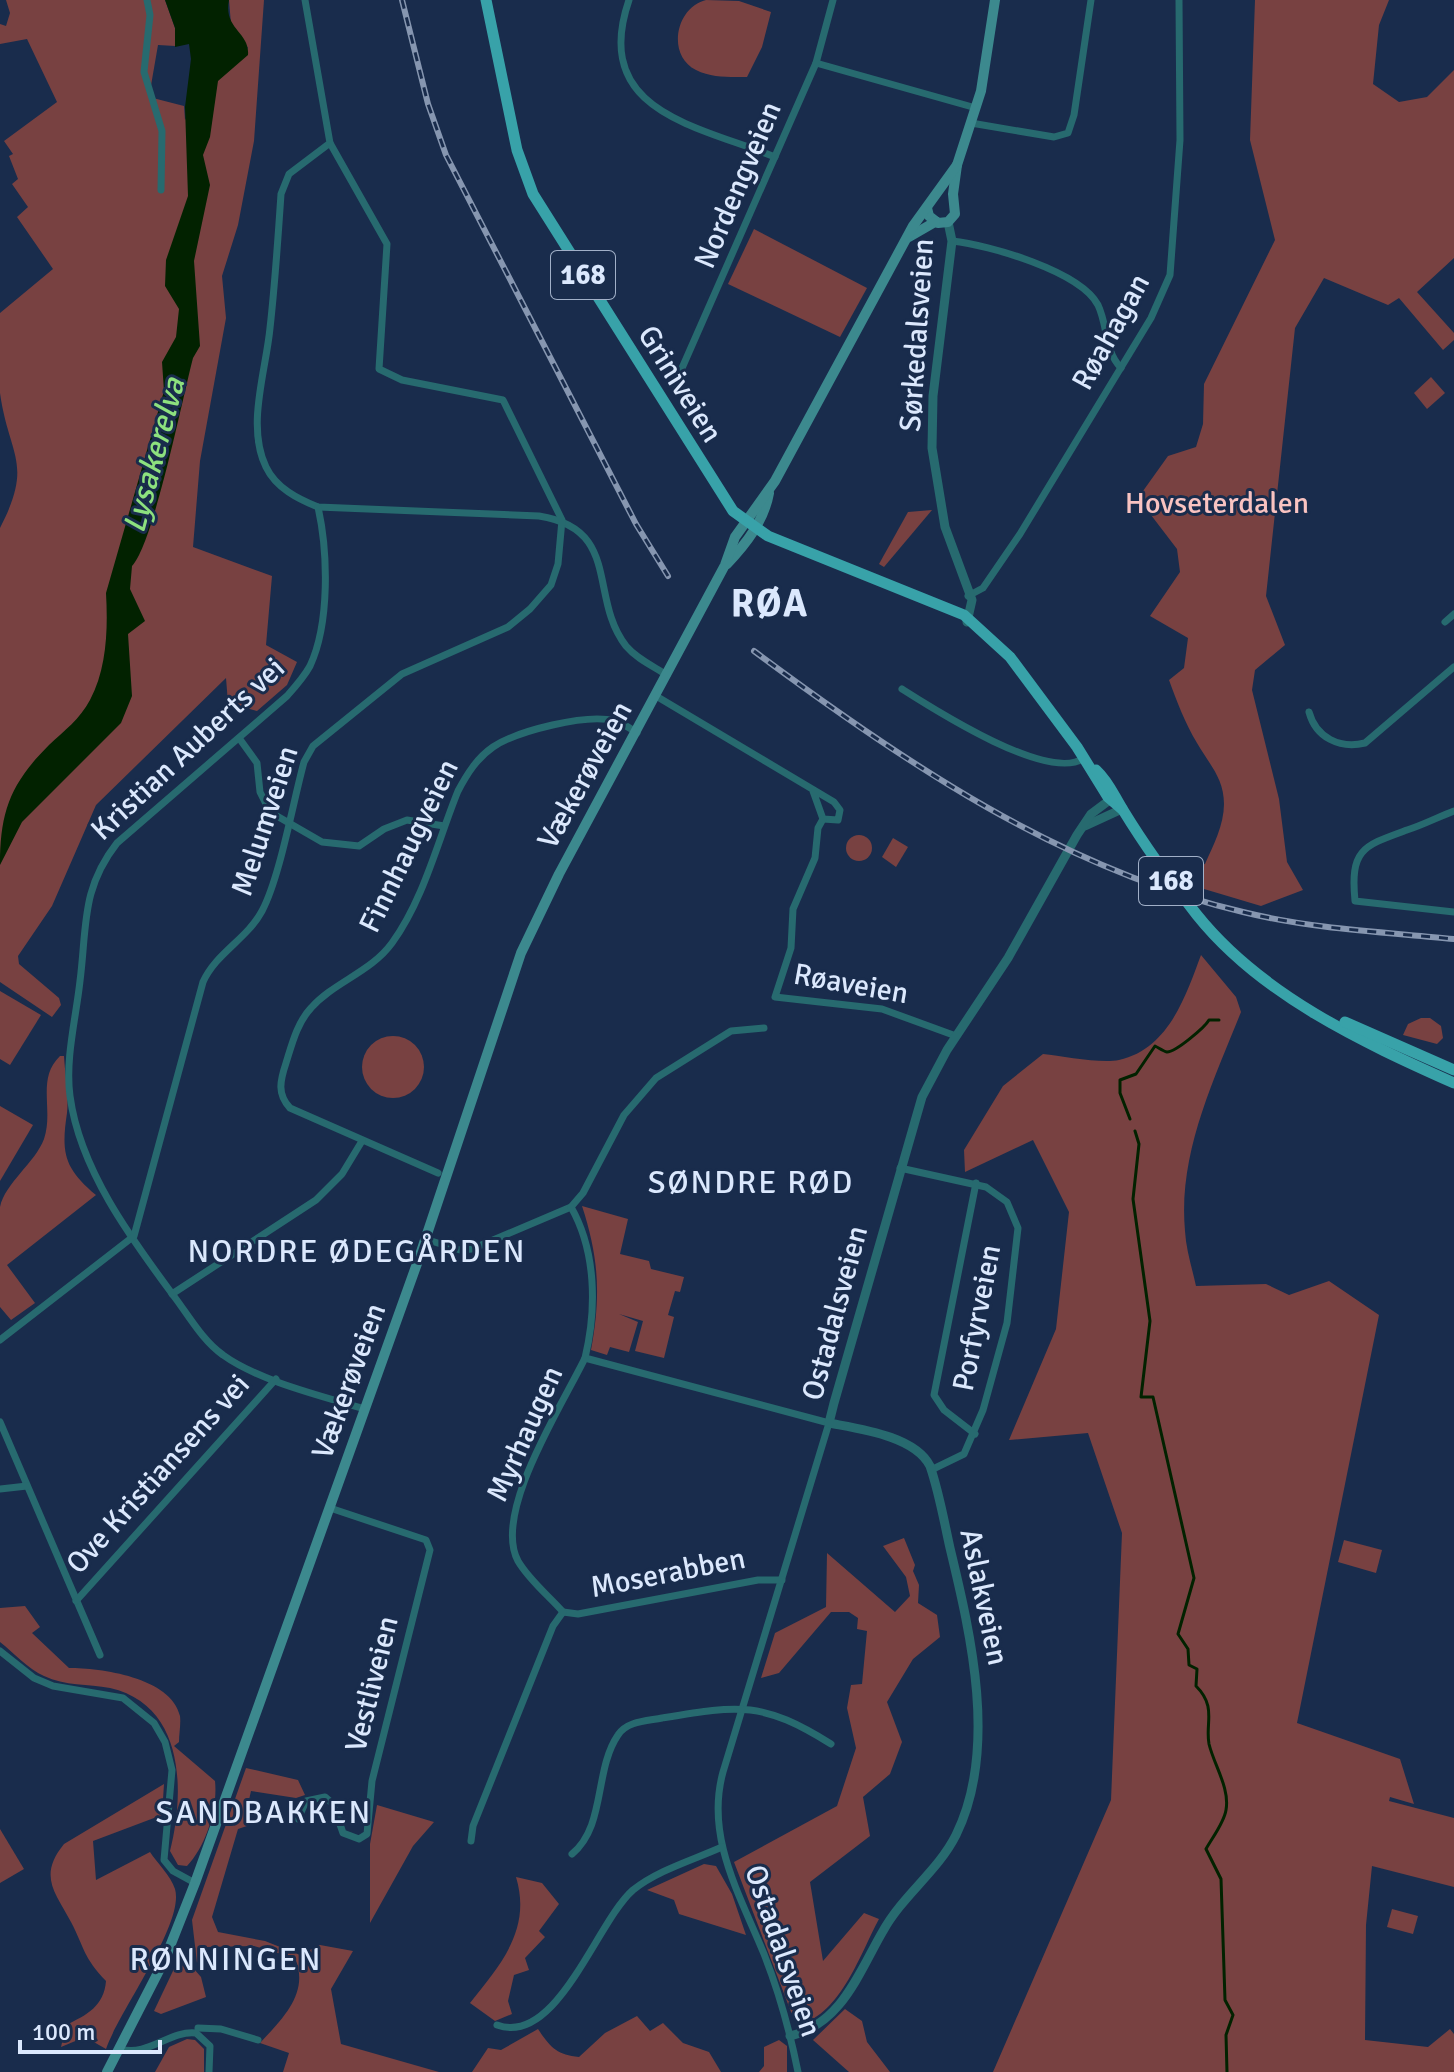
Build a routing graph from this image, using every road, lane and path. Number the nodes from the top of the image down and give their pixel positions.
1 (147, 0) edge
2 (305, 0) edge
3 (486, 0) edge
4 (629, 0) edge
5 (833, 0) edge
6 (995, 0) edge
7 (1091, 0) edge
8 (1179, 0) edge
9 (816, 63) junction
10 (976, 108) junction
11 (971, 123) junction
12 (330, 143) junction
13 (775, 157) junction
14 (957, 165) junction
15 (161, 190) dead end
16 (939, 195) junction
17 (953, 200) junction
18 (927, 208) junction
19 (935, 222) junction
20 (948, 222) junction
21 (909, 237) junction
22 (952, 241) junction
23 (1121, 368) junction
24 (675, 384) dead end
25 (318, 507) junction
26 (562, 520) junction
27 (750, 525) junction
28 (968, 594) junction
29 (1454, 614) edge
30 (965, 619) junction
31 (1445, 622) dead end
32 (1454, 667) edge
33 (667, 675) junction
34 (902, 689) dead end
35 (656, 696) junction
36 (1309, 712) dead end
37 (637, 733) junction
38 (239, 738) junction
39 (1087, 761) junction
40 (813, 791) junction
41 (1113, 797) junction
42 (1122, 809) junction
43 (1454, 811) edge
44 (823, 819) junction
45 (288, 823) junction
46 (444, 826) junction
47 (1085, 826) junction
48 (1454, 912) edge
49 (1304, 1005) junction
50 (764, 1028) dead end
51 (956, 1036) junction
52 (1454, 1070) edge
53 (1454, 1083) edge
54 (362, 1141) junction
55 (900, 1168) junction
56 (438, 1173) dead end
57 (976, 1183) junction
58 (571, 1207) junction
59 (425, 1239) junction
60 (131, 1240) junction
61 (172, 1294) junction
62 (0, 1340) edge
63 (585, 1358) junction
64 (276, 1379) junction
65 (365, 1409) junction
66 (0, 1422) edge
67 (829, 1423) junction
68 (975, 1434) junction
69 (931, 1470) junction
70 (27, 1486) junction
71 (0, 1489) edge
72 (330, 1508) junction
73 (782, 1580) junction
74 (76, 1601) junction
75 (563, 1612) junction
76 (0, 1651) edge
77 (100, 1655) dead end
78 (743, 1707) junction
79 (831, 1744) dead end
80 (298, 1819) dead end
81 (471, 1841) dead end
82 (722, 1847) junction
83 (572, 1854) dead end
84 (195, 1883) junction
85 (497, 2025) dead end
86 (198, 2028) dead end
87 (790, 2036) junction
88 (258, 2040) dead end
89 (120, 2049) junction
90 (107, 2072) edge
91 (209, 2072) edge
92 (798, 2072) edge

1 - 15 street
2 - 12 street
3 - 27 main road, Griniveien / 168
4 - 13 street
5 - 9 street, Nordengveien
6 - 10 main road, Sørkedalsveien
7 - 11 street
8 - 23 street, Røahagan
9 - 10 street
9 - 13 street, Nordengveien
10 - 11 main road, Sørkedalsveien
11 - 14 main road, Sørkedalsveien
12 - 25 street
12 - 26 street
13 - 24 street, Nordengveien
14 - 16 main road, Sørkedalsveien
14 - 17 main road, Sørkedalsveien
16 - 17 main road
16 - 18 main road
17 - 20 main road
18 - 19 main road
18 - 21 main road, Vækerøveien
19 - 20 main road
19 - 21 main road
20 - 22 street, Sørkedalsveien
21 - 27 main road, Vækerøveien
22 - 23 street
22 - 28 street, Sørkedalsveien
23 - 28 street, Røahagan
25 - 26 street
25 - 38 street, Kristian Auberts vei
26 - 33 street
26 - 45 street, Melumveien
27 - 30 main road, Griniveien / 168
27 - 33 main road, Vækerøveien
28 - 30 street, Sørkedalsveien
29 - 31 street
30 - 39 main road, 168
32 - 36 street
33 - 35 main road, Vækerøveien
34 - 39 street
35 - 37 main road, Vækerøveien
35 - 40 street
37 - 46 street, Finnhaugveien
37 - 59 main road, Vækerøveien
38 - 45 street
38 - 60 street, Kristian Auberts vei
39 - 41 main road, 168
40 - 44 street
40 - 44 street
41 - 42 main road, 168
41 - 47 street, Ostadalsveien
42 - 47 street
42 - 49 main road, 168
43 - 48 street
44 - 51 street, Røaveien
45 - 46 street
45 - 60 street, Melumveien
46 - 54 street, Finnhaugveien
47 - 51 street, Ostadalsveien
49 - 52 main road, 168
49 - 53 main road, 168
50 - 58 street
51 - 55 street, Ostadalsveien
54 - 56 street, Finnhaugveien
54 - 61 street
55 - 57 street, Porfyrveien
55 - 67 street, Ostadalsveien
57 - 68 street, Porfyrveien
57 - 68 street, Porfyrveien
58 - 59 street
58 - 63 street, Myrhaugen
59 - 65 main road, Vækerøveien
60 - 61 street, Kristian Auberts vei
60 - 62 street
61 - 64 street, Kristian Auberts vei
63 - 67 street
63 - 75 street, Myrhaugen
64 - 65 street, Kristian Auberts vei
64 - 74 street, Ove Kristiansens vei
65 - 72 main road, Vækerøveien
66 - 70 street
67 - 69 street
67 - 73 street, Ostadalsveien
68 - 69 street, Porfyrveien
69 - 87 street, Aslakveien
70 - 71 street
70 - 74 street
72 - 80 street, Vestliveien
72 - 84 main road, Vækerøveien
73 - 75 street, Moserabben
73 - 78 street, Ostadalsveien
74 - 77 street
75 - 81 street
76 - 84 street
78 - 79 street
78 - 82 street, Ostadalsveien
78 - 83 street
82 - 85 street
82 - 87 street, Ostadalsveien
84 - 89 main road, Vækerøveien
86 - 88 street
87 - 92 street, Ostadalsveien
89 - 90 main road, Vækerøveien
89 - 91 street

